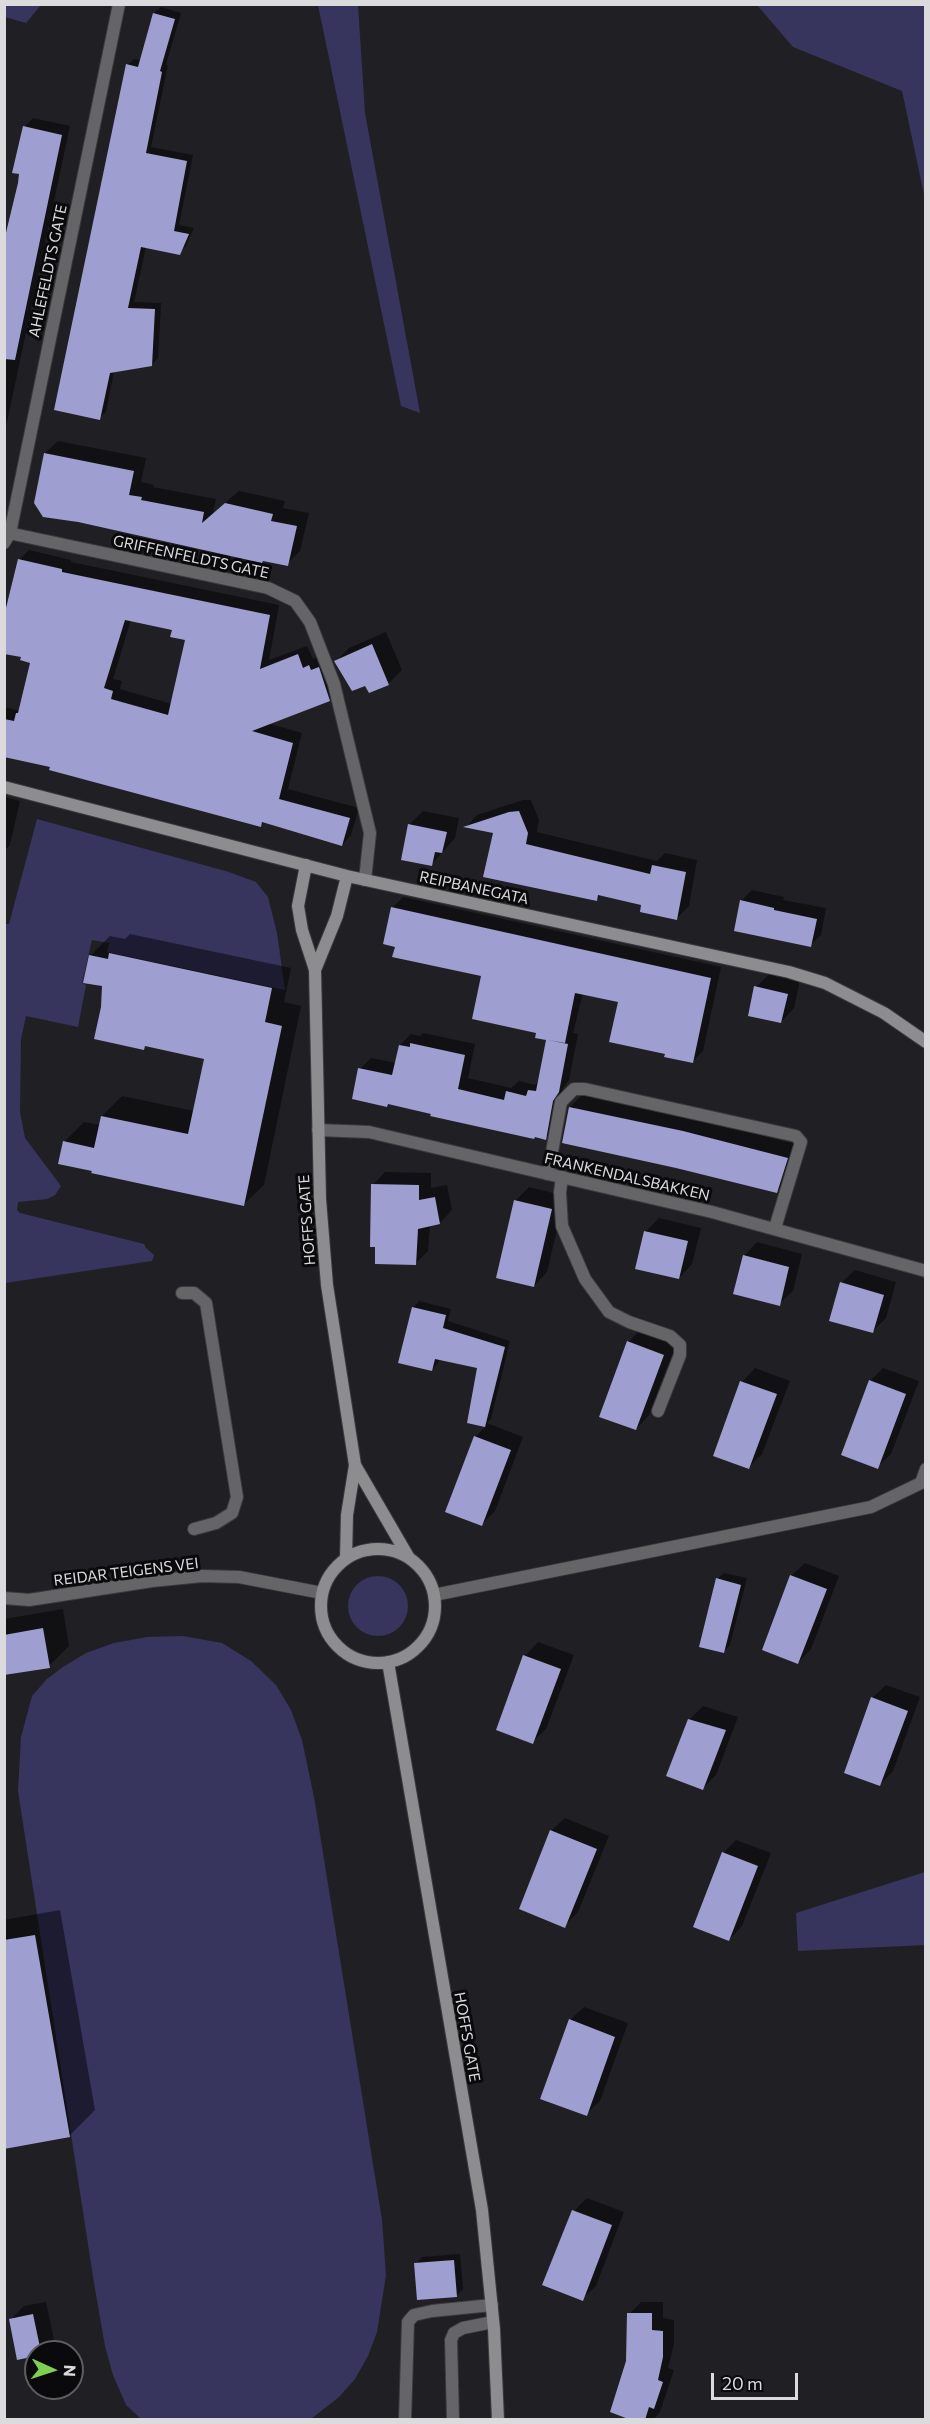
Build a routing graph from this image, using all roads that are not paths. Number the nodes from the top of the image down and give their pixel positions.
1 (118, 4) edge
2 (6, 536) edge
3 (4, 787) edge
4 (306, 865) junction
5 (347, 876) junction
6 (365, 880) junction
7 (315, 970) junction
8 (926, 1042) edge
9 (318, 1131) junction
10 (548, 1174) junction
11 (562, 1177) junction
12 (775, 1228) junction
13 (926, 1271) edge
14 (182, 1293) dead end
15 (658, 1411) dead end
16 (355, 1465) junction
17 (926, 1469) edge
18 (194, 1529) dead end
19 (346, 1558) junction
20 (410, 1558) junction
21 (322, 1593) junction
22 (434, 1594) junction
23 (4, 1598) edge
24 (388, 1662) junction
25 (492, 2305) junction
26 (493, 2322) junction
27 (405, 2420) edge
28 (453, 2420) edge
29 (498, 2420) edge

1 - 2 street, AHLEFELDTS GATE
2 - 6 street, GRIFFENFELDTS GATE
3 - 4 main road, REIPBANEGATA
4 - 5 main road, REIPBANEGATA
4 - 7 main road, HOFFS GATE
5 - 6 main road, REIPBANEGATA
5 - 7 main road, HOFFS GATE
6 - 8 main road, REIPBANEGATA
7 - 9 main road, HOFFS GATE
9 - 10 street, FRANKENDALSBAKKEN
9 - 16 main road, HOFFS GATE
10 - 11 street, FRANKENDALSBAKKEN
10 - 12 street
11 - 12 street, FRANKENDALSBAKKEN
11 - 15 street
12 - 13 street, FRANKENDALSBAKKEN
14 - 18 street
16 - 19 main road, HOFFS GATE
16 - 20 main road, HOFFS GATE
17 - 22 street
19 - 20 main road
19 - 21 main road
20 - 22 main road
21 - 23 street, REIDAR TEIGENS VEI
21 - 24 main road
22 - 24 main road
24 - 25 main road, HOFFS GATE
25 - 26 main road, HOFFS GATE
25 - 27 street
26 - 28 street
26 - 29 main road, HOFFS GATE

